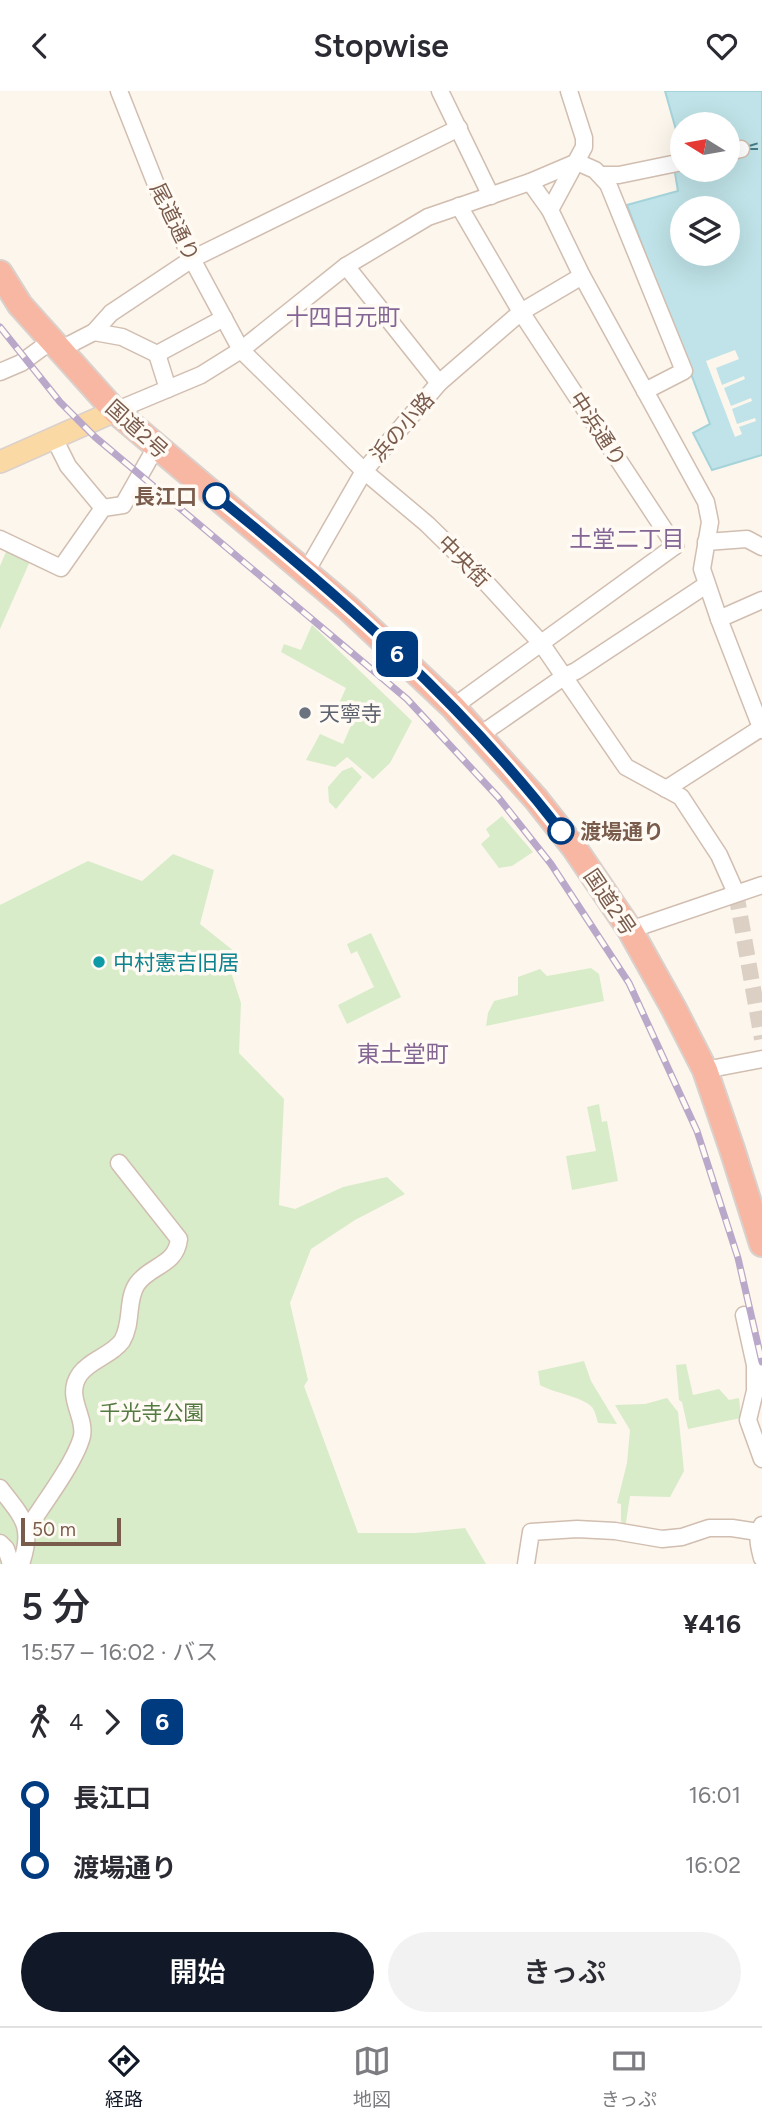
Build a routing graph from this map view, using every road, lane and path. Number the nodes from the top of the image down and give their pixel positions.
1 (119, 91) edge
2 (440, 91) edge
3 (569, 91) edge
4 (459, 128) junction
5 (577, 162) junction
6 (670, 165) edge
7 (600, 175) junction
8 (530, 182) junction
9 (491, 196) junction
10 (459, 206) junction
11 (550, 210) junction
12 (192, 260) junction
13 (345, 266) junction
14 (0, 273) edge
15 (582, 276) junction
16 (521, 312) junction
17 (224, 318) junction
18 (94, 332) junction
19 (55, 345) junction
20 (241, 350) junction
21 (157, 353) junction
22 (0, 372) edge
23 (439, 383) junction
24 (168, 389) junction
25 (645, 391) junction
26 (115, 411) junction
27 (54, 438) junction
28 (156, 447) junction
29 (0, 460) edge
30 (364, 471) junction
31 (103, 507) junction
32 (0, 539) edge
33 (675, 546) junction
34 (705, 547) junction
35 (762, 547) edge
36 (306, 572) junction
37 (706, 585) junction
38 (762, 600) edge
39 (719, 619) junction
40 (541, 643) junction
41 (565, 676) junction
42 (453, 707) junction
43 (762, 729) edge
44 (480, 735) junction
45 (666, 789) junction
46 (762, 885) edge
47 (736, 893) junction
48 (630, 930) junction
49 (762, 1059) edge
50 (705, 1070) junction
51 (119, 1163) dead end
52 (762, 1244) edge
53 (744, 1315) dead end
54 (762, 1459) edge
55 (0, 1488) edge
56 (27, 1529) junction
57 (760, 1529) edge
58 (0, 1543) edge
59 (762, 1558) edge
60 (11, 1564) edge
61 (21, 1564) edge
62 (526, 1564) edge

1 - 12 street, 尾道通り
2 - 4 street
3 - 5 street
4 - 9 street
4 - 12 street
5 - 7 street
5 - 8 street
5 - 11 street
6 - 7 street
7 - 25 street
8 - 9 street
8 - 11 street
9 - 10 street
10 - 13 street
10 - 16 street, 中浜通り
11 - 15 street
12 - 17 street, 尾道通り
12 - 18 street
13 - 20 street
13 - 23 street
14 - 19 highway, 国道2号
15 - 16 street, 浜の小路
15 - 25 street
16 - 23 street, 浜の小路
16 - 33 street, 中浜通り
17 - 20 street, 尾道通り
17 - 21 street
18 - 19 street
18 - 21 street
19 - 22 street
19 - 26 highway, 国道2号
20 - 24 street
20 - 30 street, 中央街
21 - 24 street
23 - 30 street, 浜の小路
24 - 26 street
25 - 34 street
26 - 27 main road
26 - 28 highway, 国道2号
27 - 29 main road
27 - 31 street
28 - 31 street
28 - 36 highway, 国道2号
30 - 36 street, 浜の小路
30 - 40 street, 中央街
31 - 32 street
33 - 34 street
33 - 40 street
34 - 35 street
34 - 37 street
36 - 42 highway, 国道2号
37 - 39 street
37 - 41 street
38 - 39 street
39 - 43 street
40 - 41 street, 中央街
40 - 42 street
41 - 44 street
41 - 45 street, 中央街
42 - 44 highway, 国道2号
43 - 45 street
44 - 48 highway, 国道2号
45 - 47 street, 中央街
46 - 47 street
47 - 48 street
48 - 50 highway, 国道2号
49 - 50 street
50 - 52 highway, 国道2号
51 - 56 street
53 - 54 street
55 - 56 street
56 - 61 street
57 - 59 street
57 - 62 street
58 - 60 street

